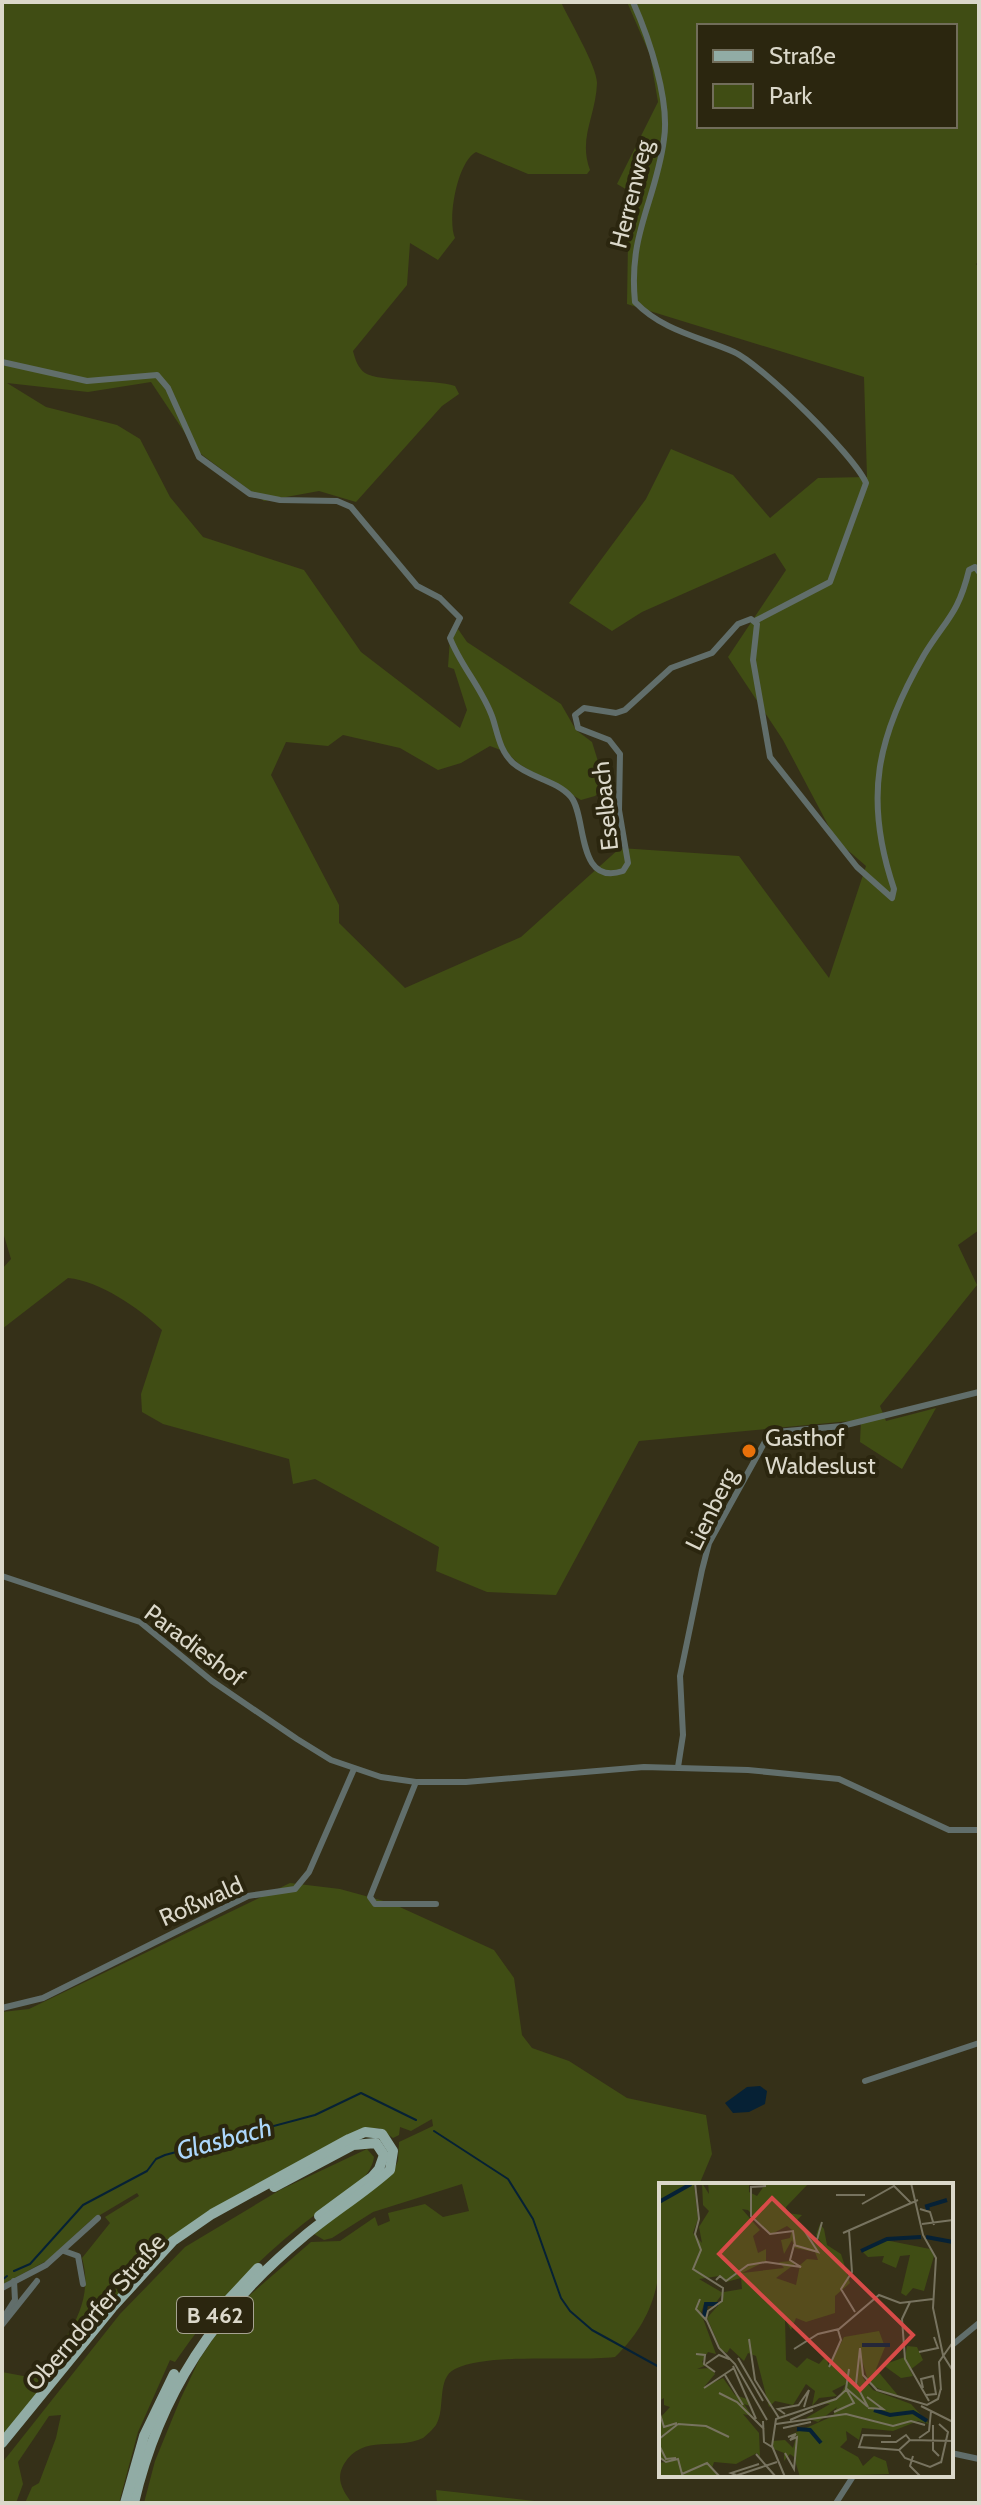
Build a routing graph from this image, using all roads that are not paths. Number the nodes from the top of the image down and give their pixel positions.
1 (633, 2) edge
2 (2, 362) edge
3 (979, 572) edge
4 (755, 621) junction
5 (979, 1392) edge
6 (2, 1576) edge
7 (678, 1767) junction
8 (354, 1769) junction
9 (416, 1782) junction
10 (979, 1830) edge
11 (436, 1904) dead end
12 (2, 2008) edge
13 (979, 2043) edge
14 (865, 2081) dead end
15 (98, 2218) dead end
16 (64, 2251) junction
17 (14, 2281) junction
18 (37, 2281) dead end
19 (83, 2284) dead end
20 (2, 2288) edge
21 (2, 2322) edge
22 (979, 2323) edge
23 (953, 2344) edge
24 (2, 2443) edge
25 (953, 2453) edge
26 (2, 2454) edge
27 (979, 2459) edge
28 (853, 2477) edge
29 (125, 2503) edge
30 (134, 2503) edge
31 (836, 2503) edge

1 - 4 street, Herrenweg
2 - 4 street, Eselbach
3 - 4 street
5 - 7 street, Lienberg
6 - 8 street, Paradieshof
7 - 9 street
7 - 10 street
8 - 9 street
8 - 12 street, Roßwald
9 - 11 street
13 - 14 street
15 - 16 street
16 - 17 street
16 - 19 street
17 - 20 street
17 - 21 street
18 - 21 street
22 - 23 street
24 - 30 main road, Oberndorfer Straße / B 462
25 - 27 street
26 - 29 main road, Oberndorfer Straße / B 462
28 - 31 street

